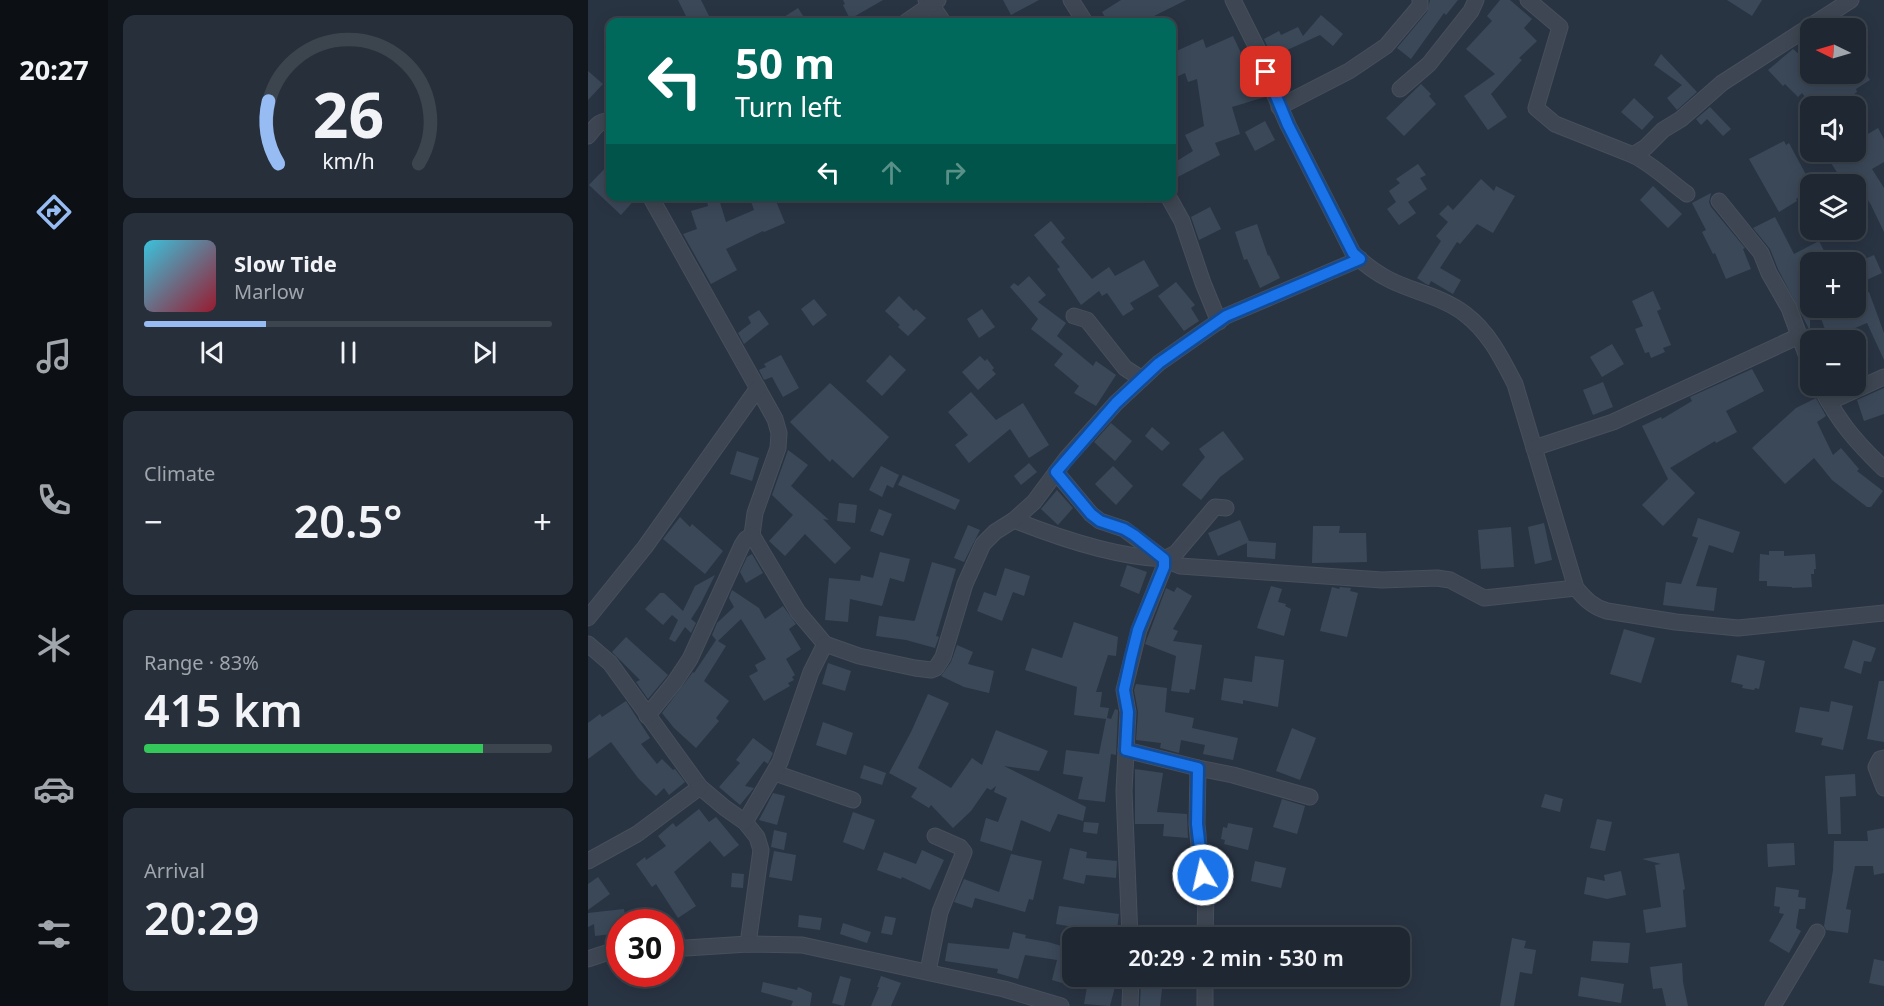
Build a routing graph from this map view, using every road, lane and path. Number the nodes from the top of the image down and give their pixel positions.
1 (1071, 0) edge
2 (1233, 0) edge
3 (1420, 0) edge
4 (1476, 0) edge
5 (1528, 0) edge
6 (1851, 0) edge
7 (931, 1) edge
8 (911, 18) edge
9 (941, 18) edge
10 (1082, 18) edge
11 (1400, 89) dead end
12 (1279, 107) junction
13 (606, 121) edge
14 (588, 136) edge
15 (1633, 154) junction
16 (1688, 194) dead end
17 (653, 201) edge
18 (1171, 201) edge
19 (1719, 201) dead end
20 (1360, 259) junction
21 (1074, 316) dead end
22 (1219, 321) junction
23 (1799, 336) joint
24 (1884, 377) edge
25 (1142, 379) junction
26 (758, 388) junction
27 (1825, 396) edge
28 (1828, 402) junction
29 (1534, 448) junction
30 (1884, 468) edge
31 (1056, 472) junction
32 (1226, 508) dead end
33 (1014, 520) junction
34 (752, 535) junction
35 (1164, 559) junction
36 (1576, 588) junction
37 (1884, 613) edge
38 (588, 618) edge
39 (588, 644) edge
40 (825, 644) junction
41 (647, 716) junction
42 (1126, 750) junction
43 (1884, 758) edge
44 (1198, 768) junction
45 (775, 772) junction
46 (700, 787) junction
47 (1884, 788) edge
48 (1310, 798) dead end
49 (853, 800) dead end
50 (745, 822) junction
51 (935, 836) dead end
52 (588, 861) edge
53 (1130, 927) edge
54 (1205, 927) edge
55 (1816, 932) dead end
56 (748, 944) junction
57 (684, 948) edge
58 (606, 953) edge
59 (588, 959) edge
60 (928, 971) junction
61 (1131, 987) edge
62 (1205, 987) edge
63 (1061, 1006) edge
64 (1130, 1006) edge
65 (1205, 1006) edge
66 (1773, 1006) edge

1 - 10 street
2 - 12 street
3 - 12 street
4 - 11 street
5 - 15 street
6 - 15 street
7 - 8 street
7 - 9 street
12 - 20 street
13 - 14 street
15 - 16 street
17 - 26 street
18 - 22 street
19 - 23 street
20 - 22 street
20 - 29 street
21 - 25 street
22 - 25 street
23 - 29 street
24 - 28 street
25 - 31 street
26 - 34 street
26 - 38 street
27 - 28 street
28 - 30 street
29 - 36 street
31 - 33 street
31 - 35 street
32 - 35 street
33 - 35 street
33 - 40 street
34 - 40 street
34 - 41 street
35 - 36 street
35 - 42 street
36 - 37 street
39 - 41 street
40 - 45 street
41 - 46 street
42 - 44 street
42 - 53 street
43 - 47 street
44 - 48 street
44 - 54 street
45 - 49 street
45 - 50 street
46 - 50 street
46 - 52 street
50 - 56 street
51 - 60 street
55 - 66 street
56 - 57 street
56 - 60 street
58 - 59 street
60 - 63 street
61 - 64 street
62 - 65 street

